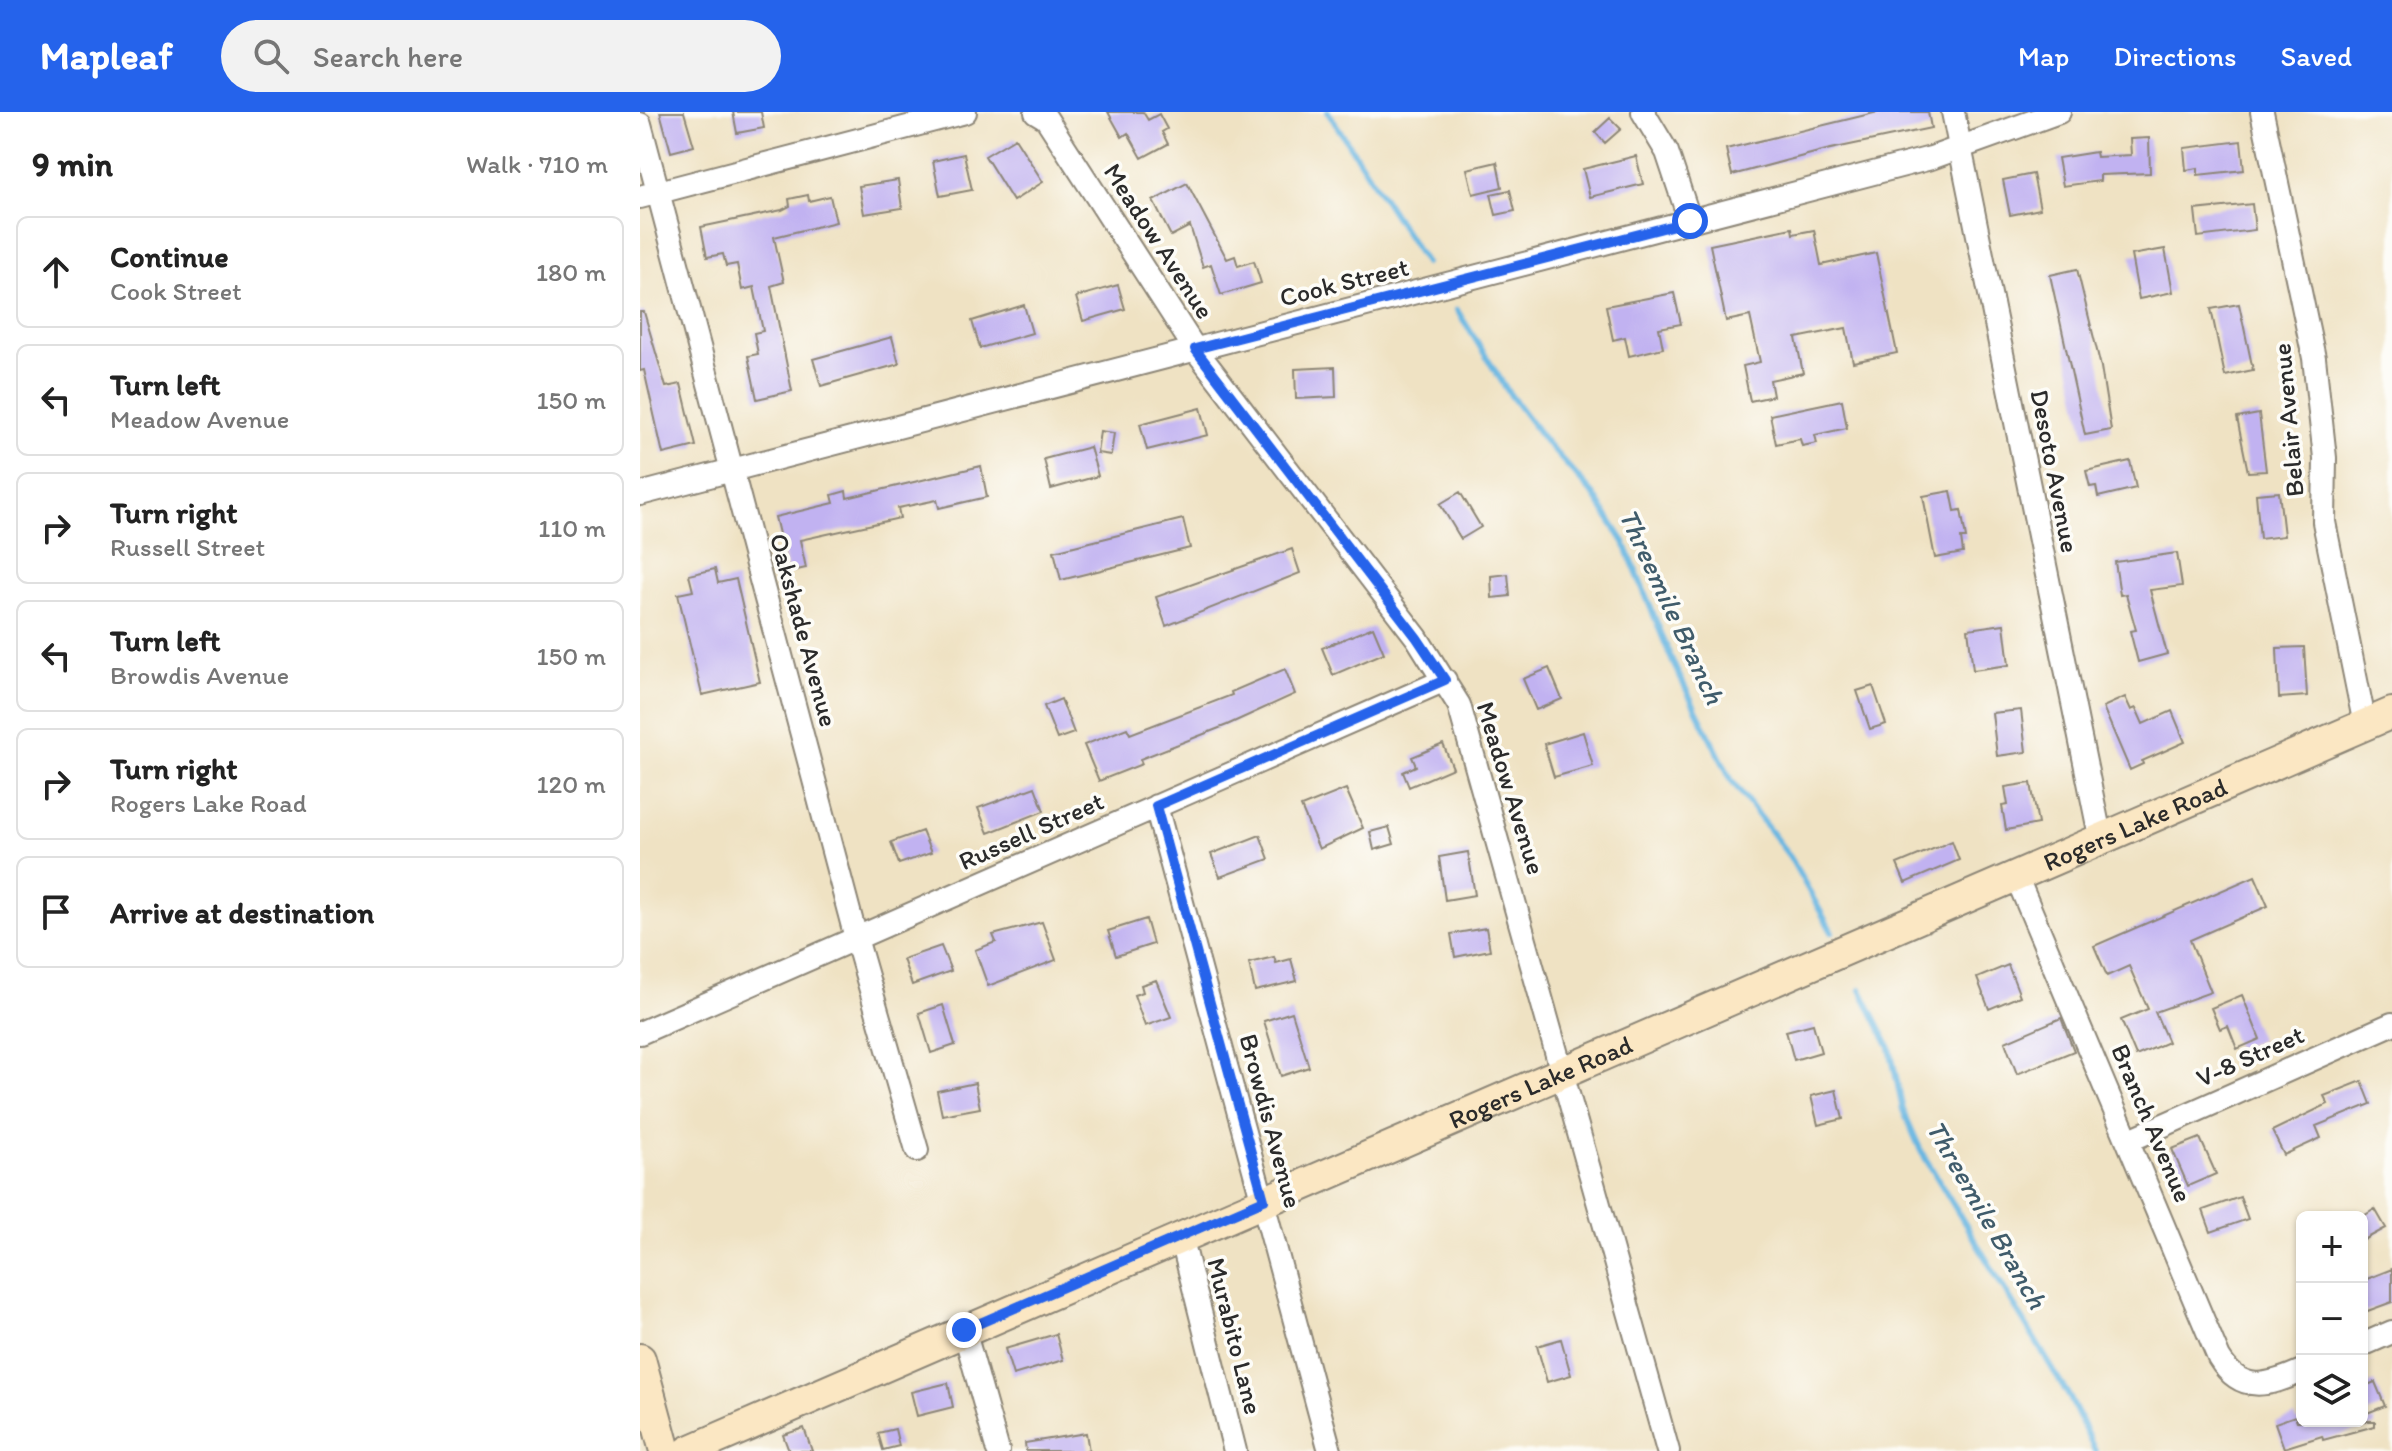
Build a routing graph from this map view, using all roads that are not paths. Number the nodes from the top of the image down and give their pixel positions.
1 (965, 112) edge
2 (1036, 112) edge
3 (1643, 112) edge
4 (1953, 112) edge
5 (2059, 112) edge
6 (2262, 112) edge
7 (640, 124) edge
8 (1961, 149) junction
9 (649, 195) edge
10 (1690, 221) junction
11 (1195, 349) junction
12 (733, 468) junction
13 (640, 494) edge
14 (1445, 680) junction
15 (2378, 719) edge
16 (1156, 806) junction
17 (2101, 841) junction
18 (2017, 878) junction
19 (856, 938) junction
20 (2392, 1024) edge
21 (640, 1033) edge
22 (1562, 1073) junction
23 (2130, 1140) junction
24 (917, 1150) dead end
25 (1264, 1200) junction
26 (1181, 1236) junction
27 (964, 1330) junction
28 (2392, 1332) edge
29 (2368, 1342) edge
30 (640, 1359) edge
31 (2296, 1373) edge
32 (665, 1451) edge
33 (689, 1451) edge
34 (998, 1451) edge
35 (1235, 1451) edge
36 (1330, 1451) edge
37 (1668, 1451) edge

1 - 9 street
2 - 11 street, Meadow Avenue
3 - 10 street
4 - 8 street, Desoto Avenue
5 - 8 street, Cook Street
6 - 15 street, Belair Avenue
7 - 9 street, Oakshade Avenue
8 - 10 street, Cook Street
8 - 17 street, Desoto Avenue
9 - 12 street, Oakshade Avenue
10 - 11 street, Cook Street
11 - 12 street, Cook Street
11 - 14 street, Meadow Avenue
12 - 13 street, Cook Street
12 - 19 street, Oakshade Avenue
14 - 16 street, Russell Street
14 - 22 street, Meadow Avenue
15 - 17 main road, Rogers Lake Road
16 - 19 street, Russell Street
16 - 25 street, Browdis Avenue
17 - 18 main road, Rogers Lake Road
18 - 22 main road, Rogers Lake Road
18 - 23 street, Branch Avenue
19 - 21 street, Russell Street
19 - 24 street, Oakshade Avenue
20 - 23 street, V-8 Street
22 - 25 main road, Rogers Lake Road
22 - 37 street, Meadow Avenue
23 - 31 street, Branch Avenue
25 - 26 main road, Rogers Lake Road
25 - 36 street, Browdis Avenue
26 - 27 main road, Rogers Lake Road
26 - 35 street, Murabito Lane
27 - 33 main road, Rogers Lake Road
27 - 34 street
28 - 29 street
30 - 32 main road

